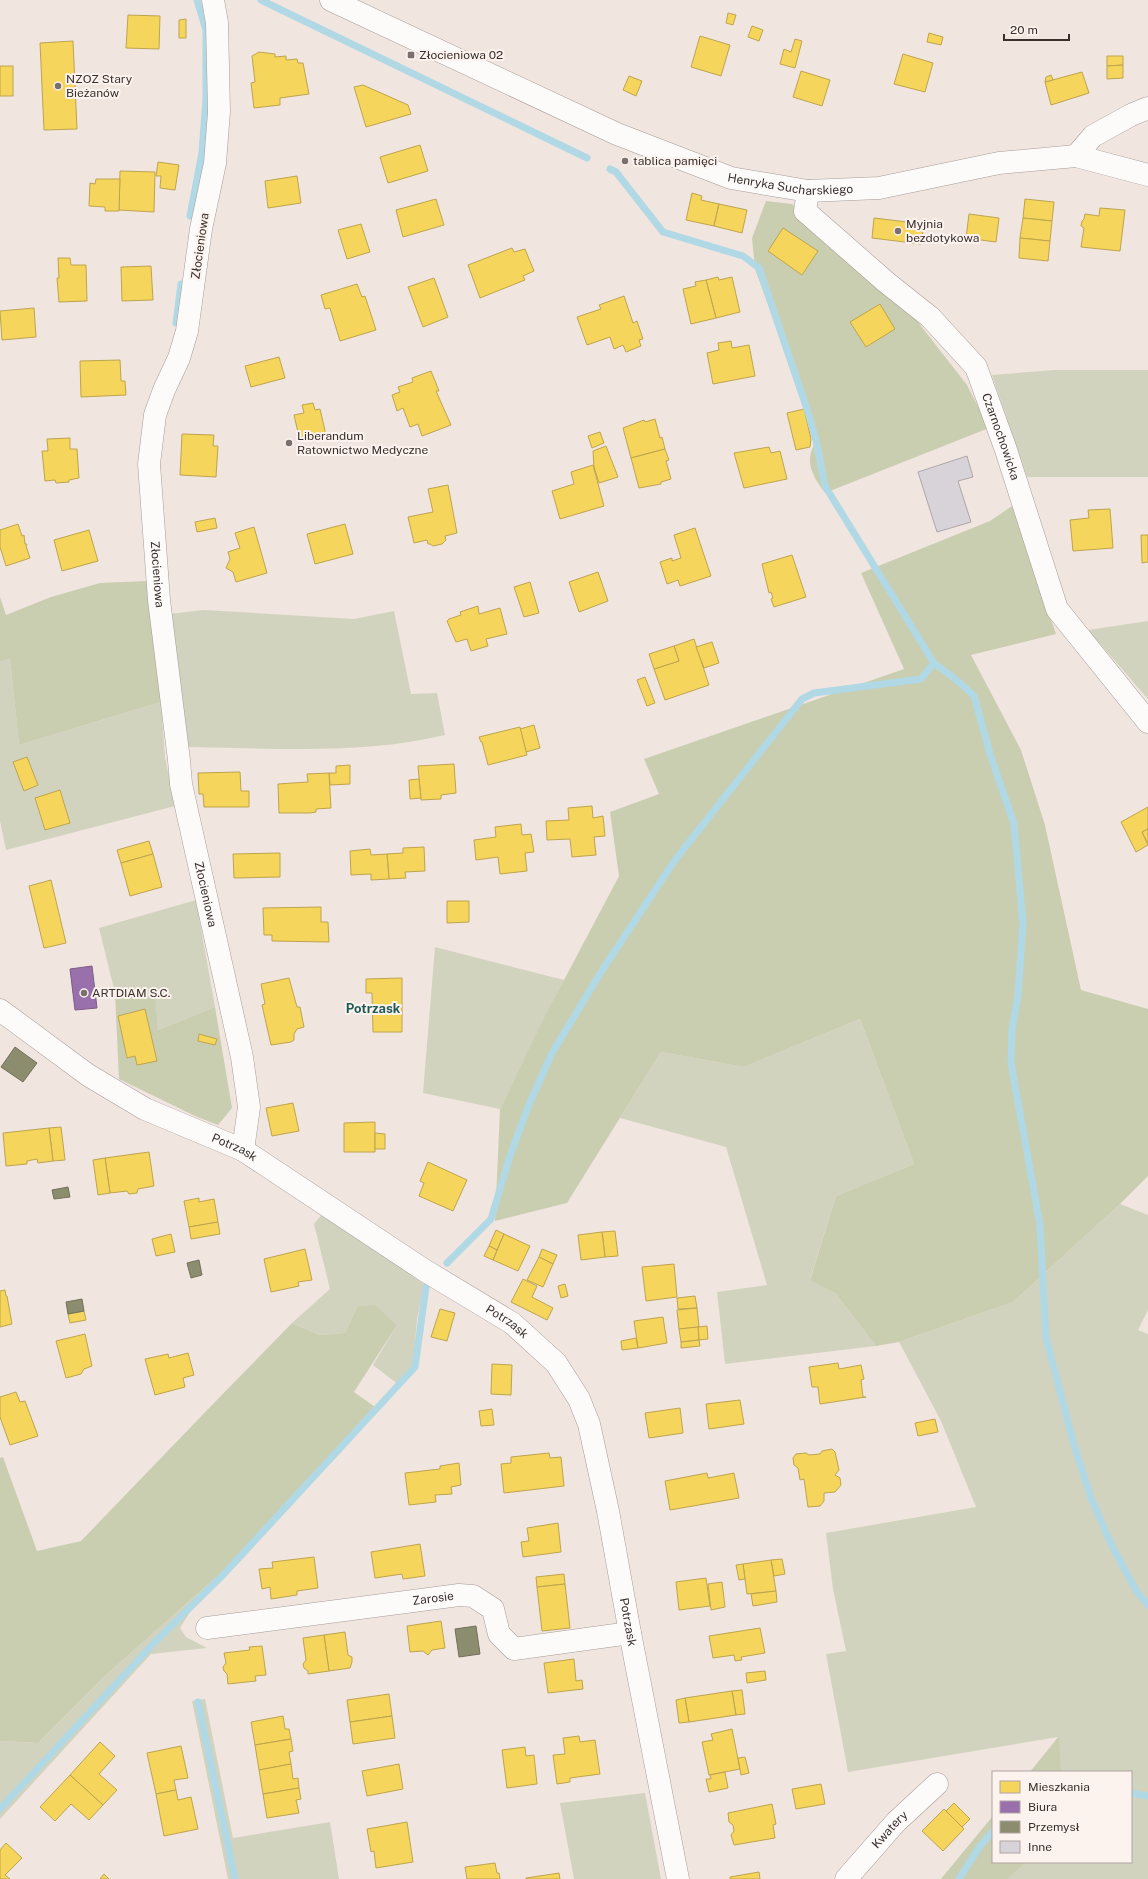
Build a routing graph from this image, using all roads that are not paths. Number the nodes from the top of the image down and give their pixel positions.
1 (213, 0) edge
2 (331, 0) edge
3 (1148, 108) edge
4 (1076, 156) junction
5 (1148, 175) edge
6 (808, 191) junction
7 (1148, 722) edge
8 (0, 1010) edge
9 (243, 1150) junction
10 (207, 1628) dead end
11 (630, 1633) junction
12 (937, 1784) dead end
13 (678, 1879) edge
14 (846, 1879) edge

1 - 9 street, Złocieniowa
2 - 6 street, Henryka Sucharskiego
3 - 4 street
4 - 5 street, Henryka Sucharskiego
4 - 6 street, Henryka Sucharskiego
6 - 7 street, Czarnochowicka
8 - 9 street, Potrzask
9 - 11 street, Potrzask
10 - 11 street, Zarosie
11 - 13 street, Potrzask
12 - 14 street, Kwatery

